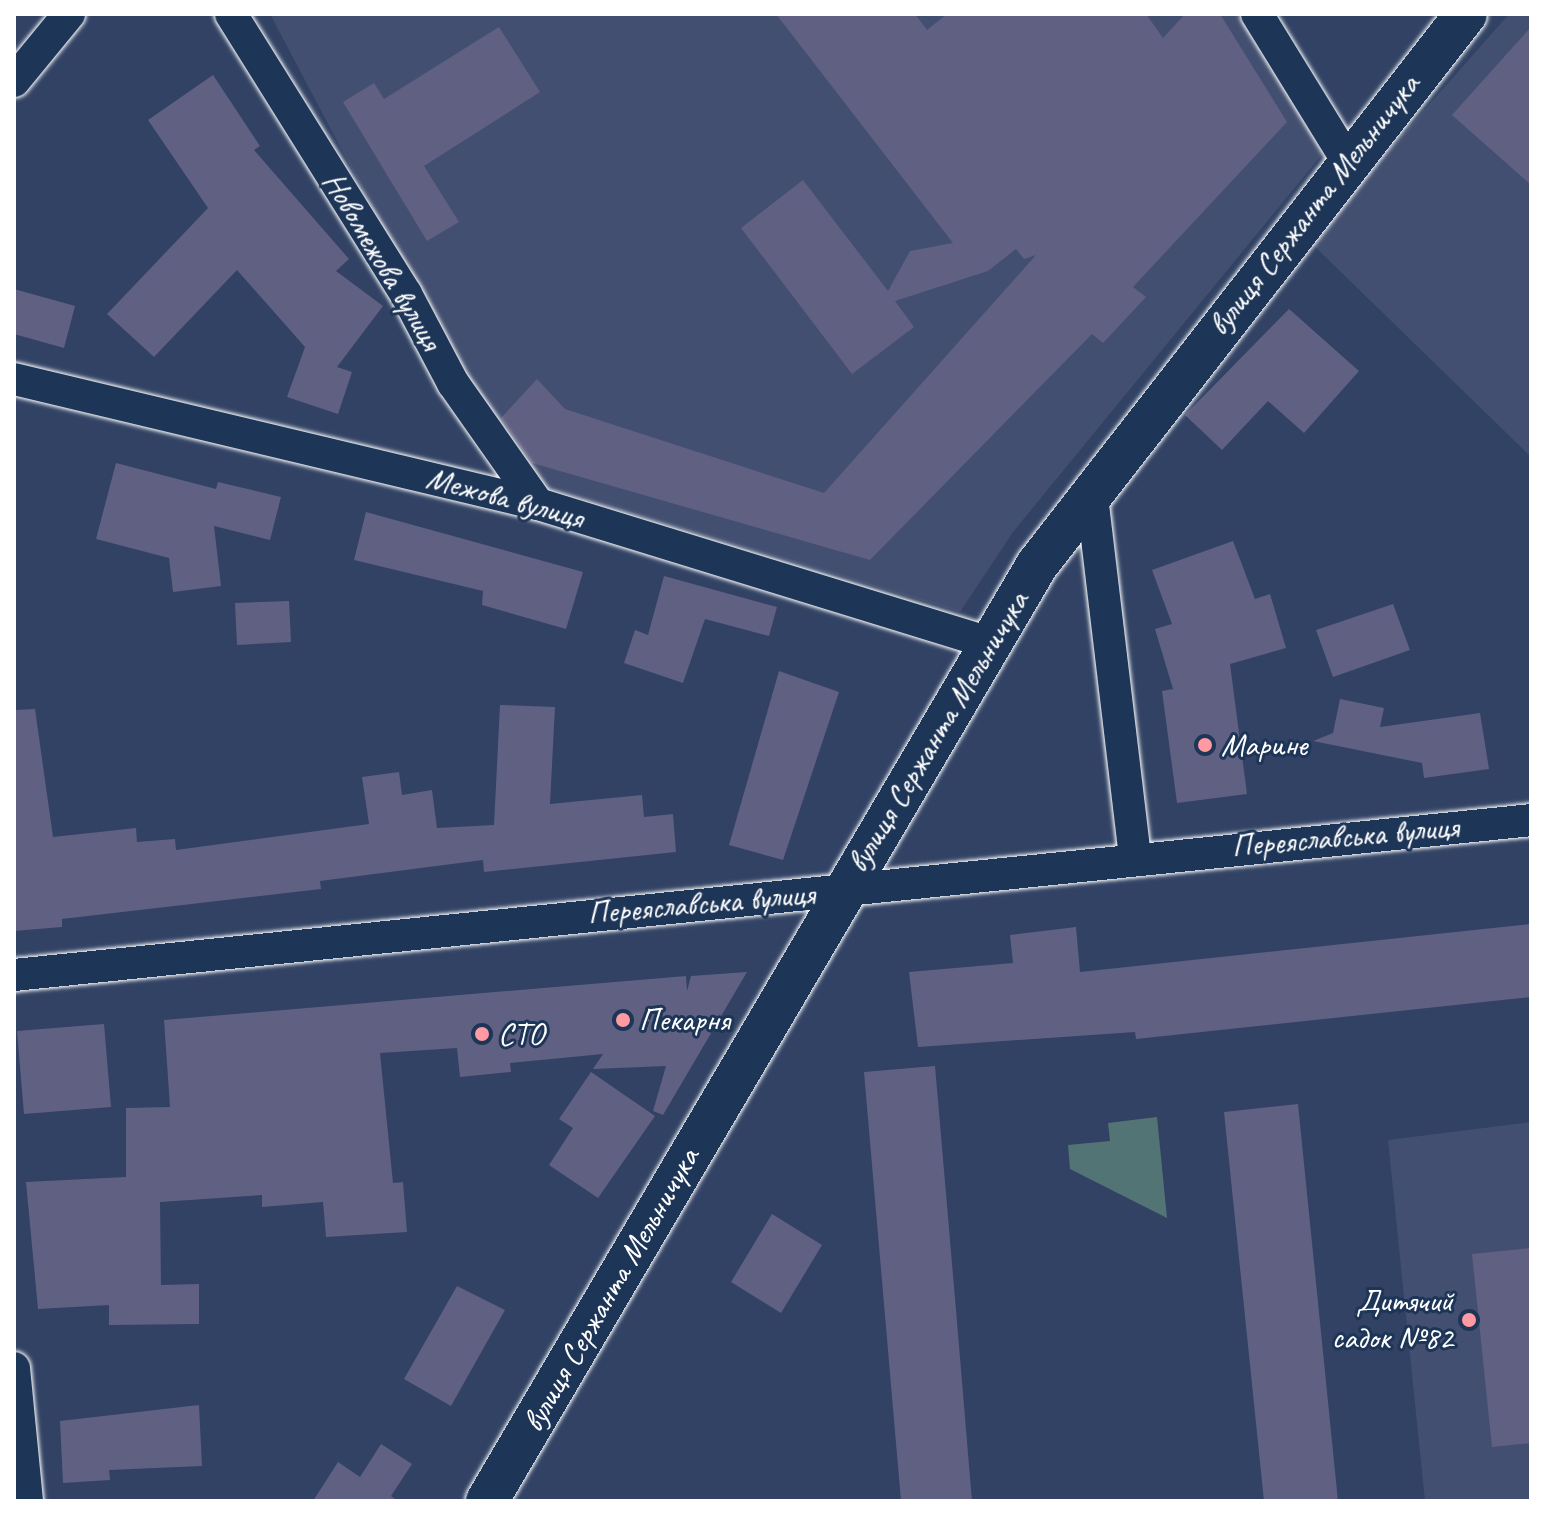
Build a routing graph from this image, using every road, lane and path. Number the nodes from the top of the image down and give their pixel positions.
1 (69, 14) edge
2 (231, 14) edge
3 (1257, 14) edge
4 (1466, 14) edge
5 (14, 81) edge
6 (1348, 162) junction
7 (14, 379) edge
8 (1091, 488) junction
9 (538, 504) junction
10 (989, 643) junction
11 (1531, 820) edge
12 (1135, 858) junction
13 (844, 891) junction
14 (14, 975) edge
15 (14, 1368) edge
16 (27, 1501) edge
17 (487, 1501) edge

1 - 5 street
2 - 9 street, Новомежова вулиця
3 - 6 street
4 - 6 street, вулиця Сержанта Мельничука
6 - 8 street, вулиця Сержанта Мельничука
7 - 9 street, Межова вулиця
8 - 10 street, вулиця Сержанта Мельничука
8 - 12 street
9 - 10 street, Межова вулиця
10 - 13 street, вулиця Сержанта Мельничука
11 - 12 street, Переяславська вулиця
12 - 13 street, Переяславська вулиця
13 - 14 street, Переяславська вулиця
13 - 17 street, вулиця Сержанта Мельничука
15 - 16 street

